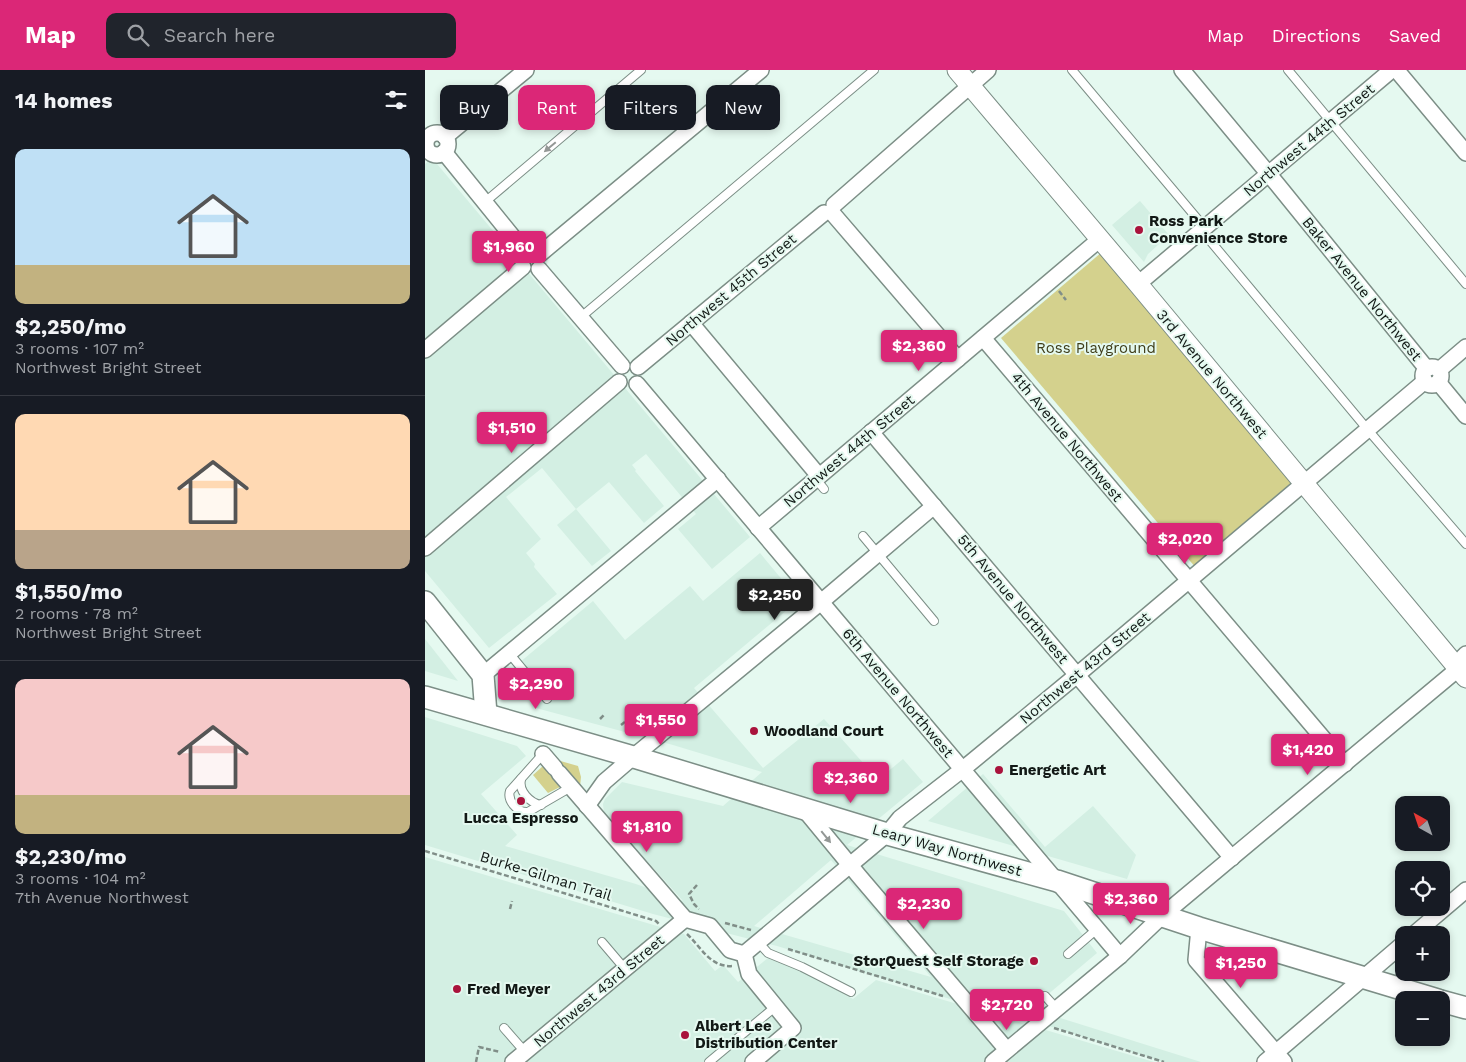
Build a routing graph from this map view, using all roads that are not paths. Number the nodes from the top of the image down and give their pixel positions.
1 (526, 70) edge
2 (641, 70) edge
3 (761, 70) edge
4 (874, 70) edge
5 (957, 70) edge
6 (988, 70) edge
7 (1072, 70) edge
8 (1182, 70) edge
9 (1288, 70) edge
10 (1394, 72) edge
11 (970, 86) junction
12 (1330, 121) junction
13 (445, 137) junction
14 (427, 143) edge
15 (444, 152) junction
16 (1466, 153) edge
17 (1269, 173) junction
18 (485, 202) junction
19 (831, 211) junction
20 (1204, 230) junction
21 (1100, 239) junction
22 (532, 260) junction
23 (1138, 284) junction
24 (1466, 284) edge
25 (581, 317) junction
26 (691, 323) junction
27 (983, 338) junction
28 (1466, 347) edge
29 (425, 350) edge
30 (958, 359) junction
31 (622, 366) junction
32 (638, 367) junction
33 (1432, 376) junction
34 (619, 382) junction
35 (637, 384) junction
36 (1466, 416) edge
37 (1368, 430) junction
38 (871, 432) junction
39 (718, 479) junction
40 (819, 482) junction
41 (1303, 484) junction
42 (934, 506) junction
43 (758, 528) junction
44 (863, 536) dead end
45 (1466, 544) edge
46 (425, 548) edge
47 (878, 554) junction
48 (1189, 581) junction
49 (821, 602) junction
50 (425, 604) edge
51 (934, 621) dead end
52 (509, 654) junction
53 (1463, 667) edge
54 (483, 675) junction
55 (1077, 675) junction
56 (425, 697) edge
57 (547, 699) dead end
58 (486, 714) junction
59 (543, 754) joint
60 (633, 757) junction
61 (1345, 764) junction
62 (963, 769) junction
63 (521, 779) junction
64 (571, 787) junction
65 (541, 805) junction
66 (587, 806) junction
67 (803, 808) junction
68 (887, 834) junction
69 (1232, 858) junction
70 (850, 866) junction
71 (1057, 881) junction
72 (1466, 890) edge
73 (1163, 915) junction
74 (685, 926) junction
75 (1424, 926) edge
76 (1199, 928) junction
77 (1097, 929) junction
78 (602, 942) dead end
79 (758, 942) junction
80 (1395, 951) edge
81 (744, 954) junction
82 (1068, 954) dead end
83 (1121, 956) junction
84 (625, 969) junction
85 (1364, 978) junction
86 (1409, 991) edge
87 (851, 992) dead end
88 (1045, 996) dead end
89 (1450, 1003) edge
90 (775, 1007) junction
91 (1466, 1008) edge
92 (1057, 1009) junction
93 (504, 1028) dead end
94 (1007, 1050) junction
95 (519, 1057) edge
96 (1275, 1059) edge
97 (709, 1062) edge
98 (753, 1062) edge
99 (993, 1062) edge

1 - 13 street
2 -> 18 lane
3 - 22 street
4 - 25 lane
5 - 11 street, 3rd Avenue Northwest
6 - 11 street, Northwest 45th Street
7 - 20 lane
8 - 17 street, Baker Avenue Northwest
9 - 12 lane
10 - 12 street, Northwest 44th Street
10 - 16 street
11 - 19 street, Northwest 45th Street
11 - 21 street, 3rd Avenue Northwest
12 - 17 street, Northwest 44th Street
12 - 24 lane
13 - 14 street
13 - 15 street
14 - 15 street
15 - 18 street
17 - 20 street, Northwest 44th Street
17 - 33 street, Baker Avenue Northwest
18 - 22 street
19 - 26 street, Northwest 45th Street
19 - 30 street
20 - 23 street, Northwest 44th Street
20 - 37 lane
21 - 23 street, 3rd Avenue Northwest
21 - 27 street, Northwest 44th Street
22 - 25 street
22 - 29 street
23 - 41 street, 3rd Avenue Northwest
25 - 31 street
26 - 32 street, Northwest 45th Street
26 - 40 street
27 - 30 street, Northwest 44th Street
27 - 48 street, 4th Avenue Northwest
28 - 33 street, Northwest 43rd Street
30 - 38 street, Northwest 44th Street
31 - 32 street
31 - 34 street
32 - 35 street
33 - 36 street, Baker Avenue Northwest
33 - 37 street, Northwest 43rd Street
34 - 35 street
34 - 46 street
35 - 39 street, 6th Avenue Northwest
37 - 41 street, Northwest 43rd Street
37 - 45 lane
38 - 40 street, Northwest 44th Street
38 - 42 street, 5th Avenue Northwest
39 - 43 street, 6th Avenue Northwest
39 - 52 street
40 - 43 street, Northwest 44th Street
41 - 48 street, Northwest 43rd Street
41 - 53 street, 3rd Avenue Northwest
42 - 47 street
42 - 55 street, 5th Avenue Northwest
43 - 49 street, 6th Avenue Northwest
44 - 47 lane
47 - 49 street
47 - 51 lane
48 - 55 street, Northwest 43rd Street
48 - 61 street, 4th Avenue Northwest
49 - 60 street
49 - 62 street, 6th Avenue Northwest
50 - 54 main road
52 - 54 street
52 - 57 lane
53 - 61 street
54 - 58 main road
55 - 62 street, Northwest 43rd Street
55 - 69 street, 5th Avenue Northwest
56 - 58 main road, Leary Way Northwest
58 - 60 main road, Leary Way Northwest
59 - 63 lane
59 - 64 street
60 - 66 street
60 - 67 main road, Leary Way Northwest
61 - 69 street
62 - 68 street, Northwest 43rd Street
62 - 71 street, 6th Avenue Northwest
63 - 65 lane
63 - 65 lane
64 - 65 lane
64 - 66 street
66 - 74 street
67 - 68 main road, Leary Way Northwest
67 -> 70 street
68 - 70 street, Northwest 43rd Street
68 - 71 main road, Leary Way Northwest
69 - 73 street
70 - 79 street, Northwest 43rd Street
70 - 94 street
71 - 73 main road, Leary Way Northwest
71 - 77 street, 6th Avenue Northwest
72 - 75 street
73 - 76 main road, Leary Way Northwest
73 - 83 street
74 - 81 street
74 - 84 street, Northwest 43rd Street
76 - 85 main road, Leary Way Northwest
76 - 96 street
77 - 82 lane
77 - 83 street, 6th Avenue Northwest
78 - 84 lane
79 - 81 street, Northwest 43rd Street
79 - 87 lane
80 - 85 street
81 - 90 street
83 - 92 street
84 - 95 street, Northwest 43rd Street
85 - 86 main road, Leary Way Northwest
85 - 96 street
88 - 92 lane
89 - 91 main road, Leary Way Northwest
90 - 97 lane
90 - 98 street
92 - 94 street
93 - 95 lane
94 - 99 street

